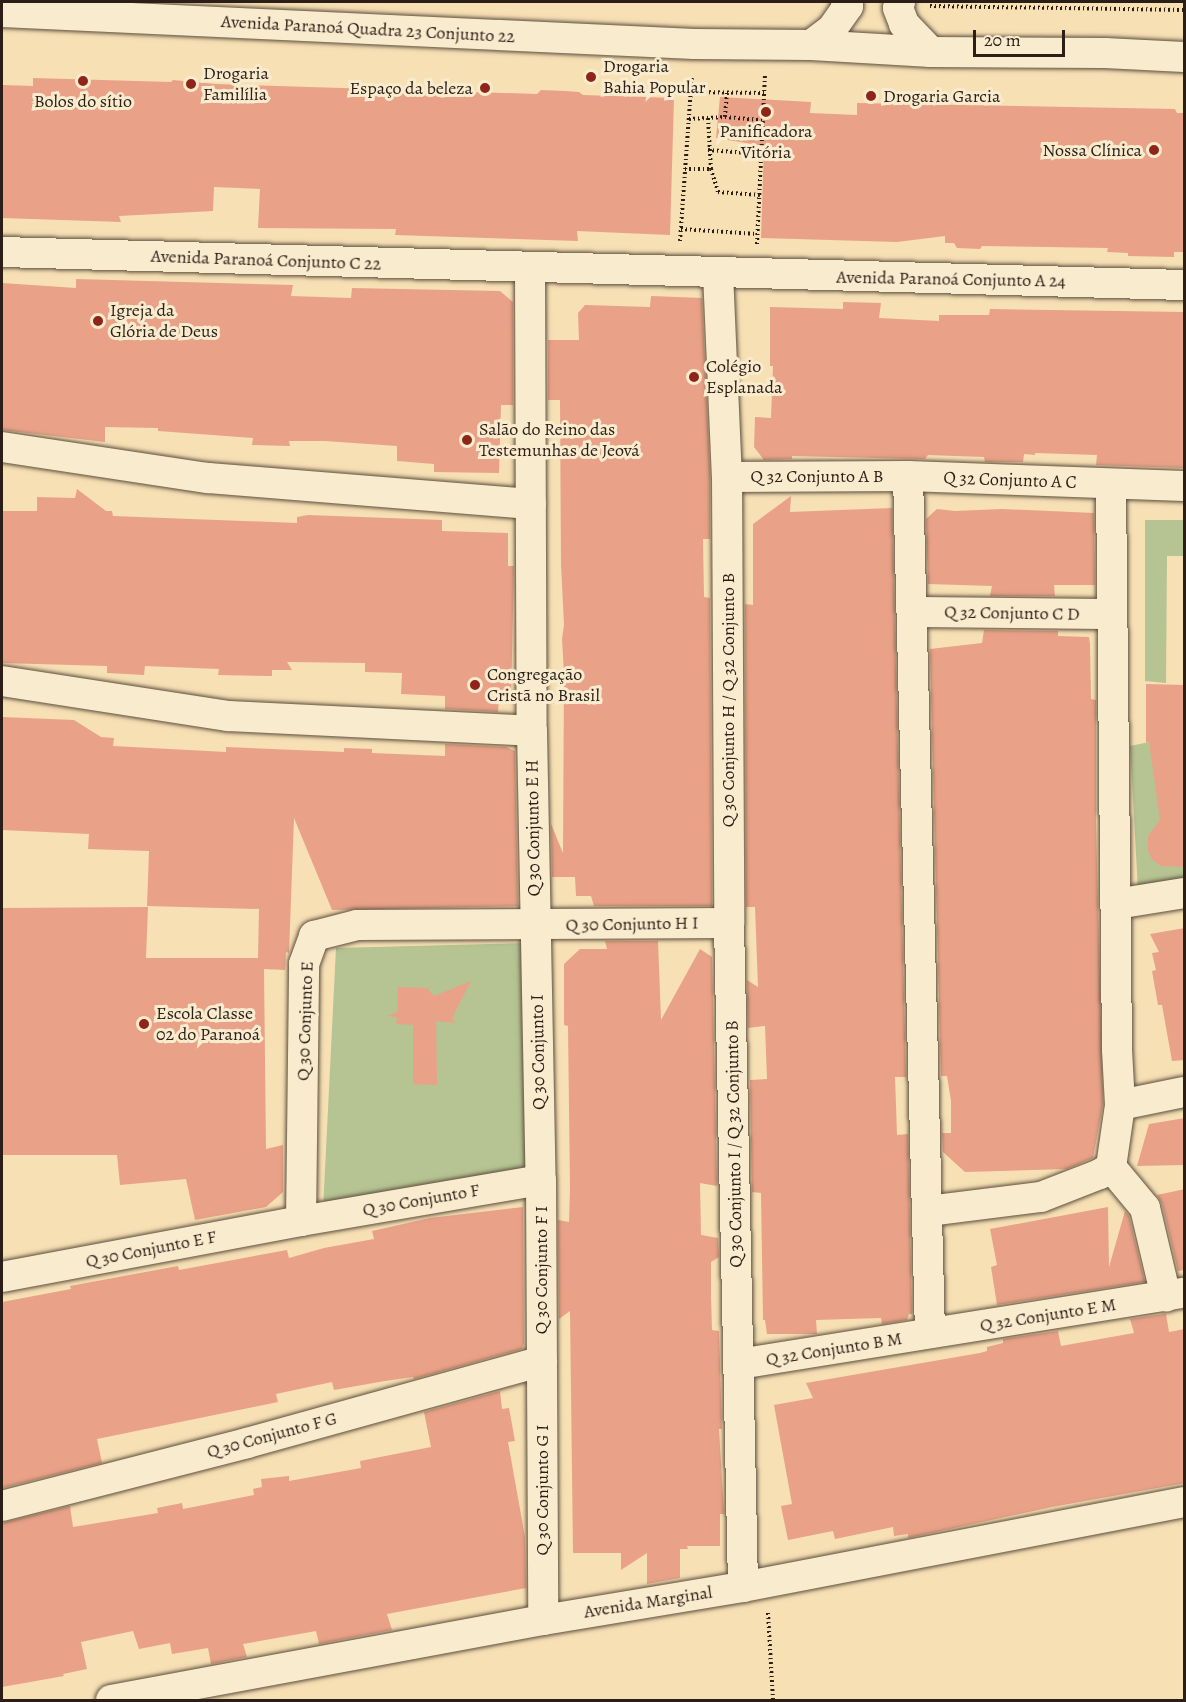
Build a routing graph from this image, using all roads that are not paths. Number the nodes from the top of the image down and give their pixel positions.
1 (846, 2) edge
2 (899, 5) edge
3 (2, 12) edge
4 (811, 45) junction
5 (931, 52) junction
6 (1185, 57) edge
7 (2, 252) edge
8 (530, 267) junction
9 (677, 272) joint
10 (718, 273) junction
11 (1185, 285) edge
12 (2, 447) edge
13 (908, 476) junction
14 (727, 477) junction
15 (1111, 485) junction
16 (1185, 486) edge
17 (531, 504) junction
18 (913, 612) junction
19 (1112, 614) junction
20 (2, 681) edge
21 (532, 732) junction
22 (1185, 893) edge
23 (1116, 904) junction
24 (729, 923) junction
25 (535, 925) junction
26 (1185, 1092) edge
27 (1120, 1105) junction
28 (1110, 1167) junction
29 (541, 1180) junction
30 (928, 1211) junction
31 (301, 1221) junction
32 (2, 1277) edge
33 (1175, 1295) edge
34 (930, 1333) junction
35 (542, 1361) junction
36 (739, 1364) junction
37 (1185, 1502) edge
38 (2, 1506) edge
39 (755, 1585) junction
40 (543, 1620) junction
41 (111, 1701) edge

1 - 4 street
2 - 5 street
3 - 4 street, Avenida Paranoá Quadra 23 Conjunto 22
4 - 5 street, Avenida Paranoá Quadra 23 Conjunto 22
5 - 6 street, Avenida Paranoá Quadra 23 Conjunto 22
7 - 8 street, Avenida Paranoá Conjunto C 22
8 - 9 street, Avenida Paranoá Conjunto C 22
8 - 17 street, Q 30 Conjunto E H
9 - 10 street, Avenida Paranoá Conjunto A 24
10 - 11 street, Avenida Paranoá Conjunto A 24
10 - 14 street, Q 30 Conjunto H / Q 32 Conjunto B
12 - 17 street
13 - 14 street, Q 32 Conjunto A B
13 - 15 street, Q 32 Conjunto A C
13 - 18 street
14 - 24 street, Q 30 Conjunto H / Q 32 Conjunto B
15 - 16 street, Q 32 Conjunto A C
15 - 19 street
17 - 21 street, Q 30 Conjunto E H
18 - 19 street, Q 32 Conjunto C D
18 - 30 street
19 - 23 street
20 - 21 street
21 - 25 street, Q 30 Conjunto E H
22 - 23 street
23 - 27 street
24 - 25 street, Q 30 Conjunto H I
24 - 36 street, Q 30 Conjunto I / Q 32 Conjunto B
25 - 29 street, Q 30 Conjunto I
25 - 31 street, Q 30 Conjunto E
26 - 27 street
27 - 28 street
28 - 30 street
28 - 33 street
29 - 31 street, Q 30 Conjunto F
29 - 35 street, Q 30 Conjunto F I
30 - 34 street
31 - 32 street, Q 30 Conjunto E F
33 - 34 street, Q 32 Conjunto E M
34 - 36 street, Q 32 Conjunto B M
35 - 38 street, Q 30 Conjunto F G
35 - 40 street, Q 30 Conjunto G I
36 - 39 street, Q 30 Conjunto I / Q 32 Conjunto B
37 - 39 street, Avenida Marginal
39 - 40 street, Avenida Marginal
40 - 41 street, Avenida Marginal

